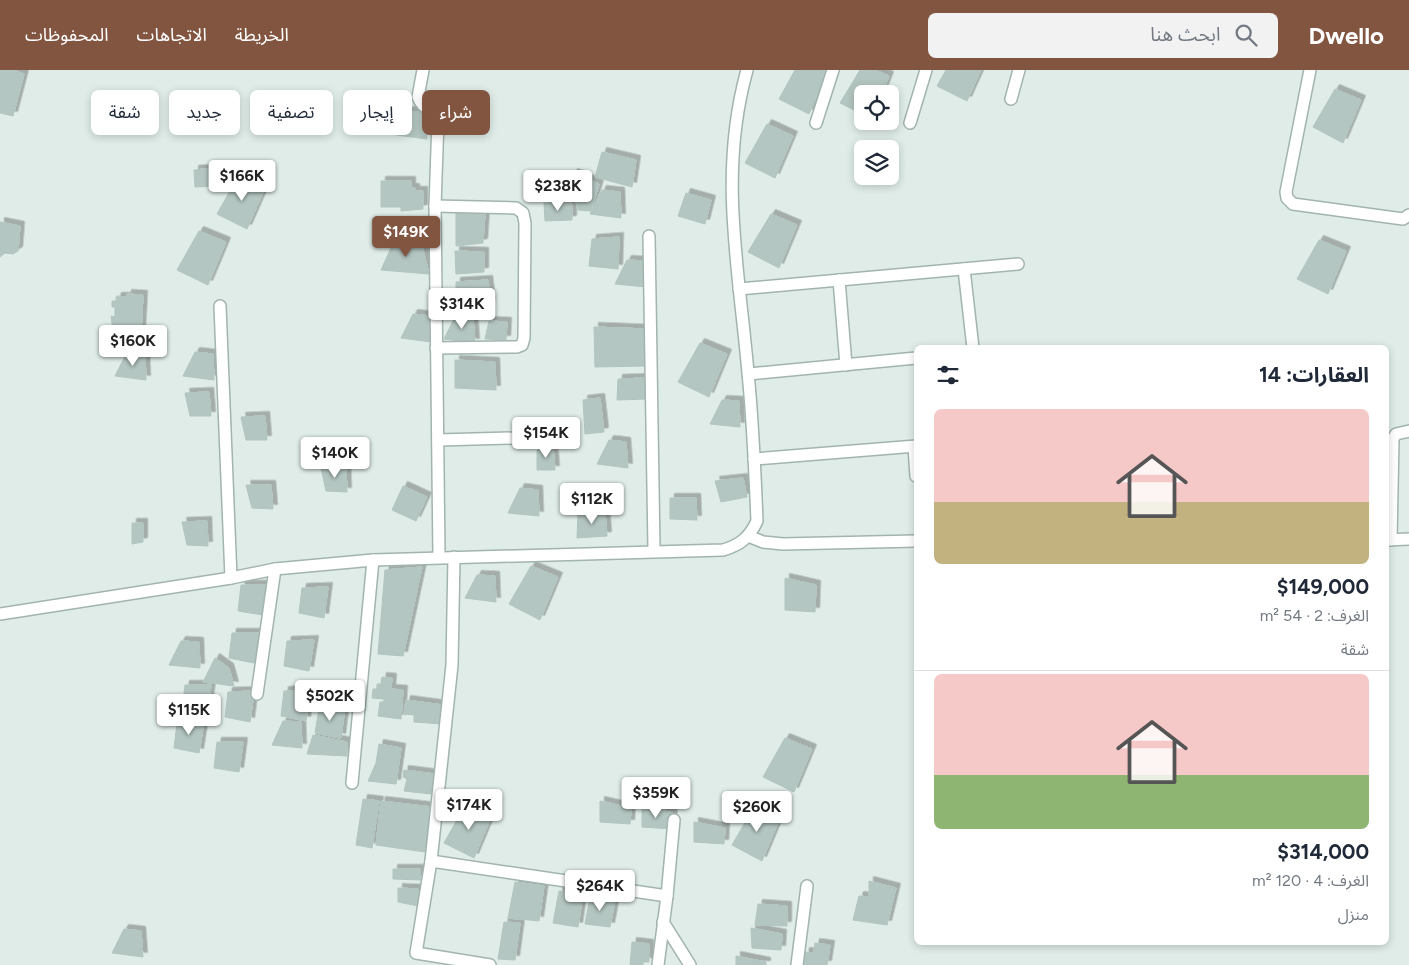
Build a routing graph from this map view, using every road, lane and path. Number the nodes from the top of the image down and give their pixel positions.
1 (423, 70) edge
2 (747, 70) edge
3 (833, 70) edge
4 (926, 70) edge
5 (1019, 70) edge
6 (1310, 70) edge
7 (1012, 98) dead end
8 (816, 123) dead end
9 (910, 123) dead end
10 (435, 206) junction
11 (1409, 215) edge
12 (649, 236) dead end
13 (1018, 264) dead end
14 (964, 269) junction
15 (839, 280) junction
16 (739, 289) junction
17 (220, 306) dead end
18 (973, 345) edge
19 (436, 348) junction
20 (914, 358) edge
21 (846, 365) junction
22 (749, 374) junction
23 (1409, 431) edge
24 (551, 437) dead end
25 (438, 440) junction
26 (914, 447) edge
27 (754, 459) junction
28 (748, 536) junction
29 (1409, 539) edge
30 (1389, 540) edge
31 (914, 541) edge
32 (654, 550) junction
33 (454, 557) junction
34 (439, 558) junction
35 (373, 560) junction
36 (275, 569) junction
37 (232, 578) junction
38 (0, 614) edge
39 (257, 694) dead end
40 (352, 783) dead end
41 (674, 820) dead end
42 (431, 861) junction
43 (807, 886) dead end
44 (667, 896) junction
45 (664, 922) junction
46 (415, 959) edge
47 (490, 965) edge
48 (658, 965) edge
49 (690, 965) edge
50 (797, 965) edge

1 - 10 street
2 - 16 street
3 - 8 street
4 - 9 street
5 - 7 street
6 - 11 street
10 - 19 street
10 - 19 street
12 - 32 street
13 - 14 street
14 - 15 street
14 - 18 street
15 - 16 street
15 - 21 street
16 - 22 street
17 - 37 street
19 - 25 street
20 - 21 street
21 - 22 street
22 - 27 street
23 - 30 street
24 - 25 street
25 - 34 street
26 - 27 street
27 - 28 street
28 - 31 street
28 - 32 street
29 - 30 street
32 - 33 street
33 - 34 street
33 - 42 street
34 - 35 street
35 - 36 street
35 - 40 street
36 - 37 street
36 - 39 street
37 - 38 street
41 - 44 street
42 - 44 street
42 - 46 street
43 - 50 street
44 - 45 street
45 - 48 street
45 - 49 street
46 - 47 street

